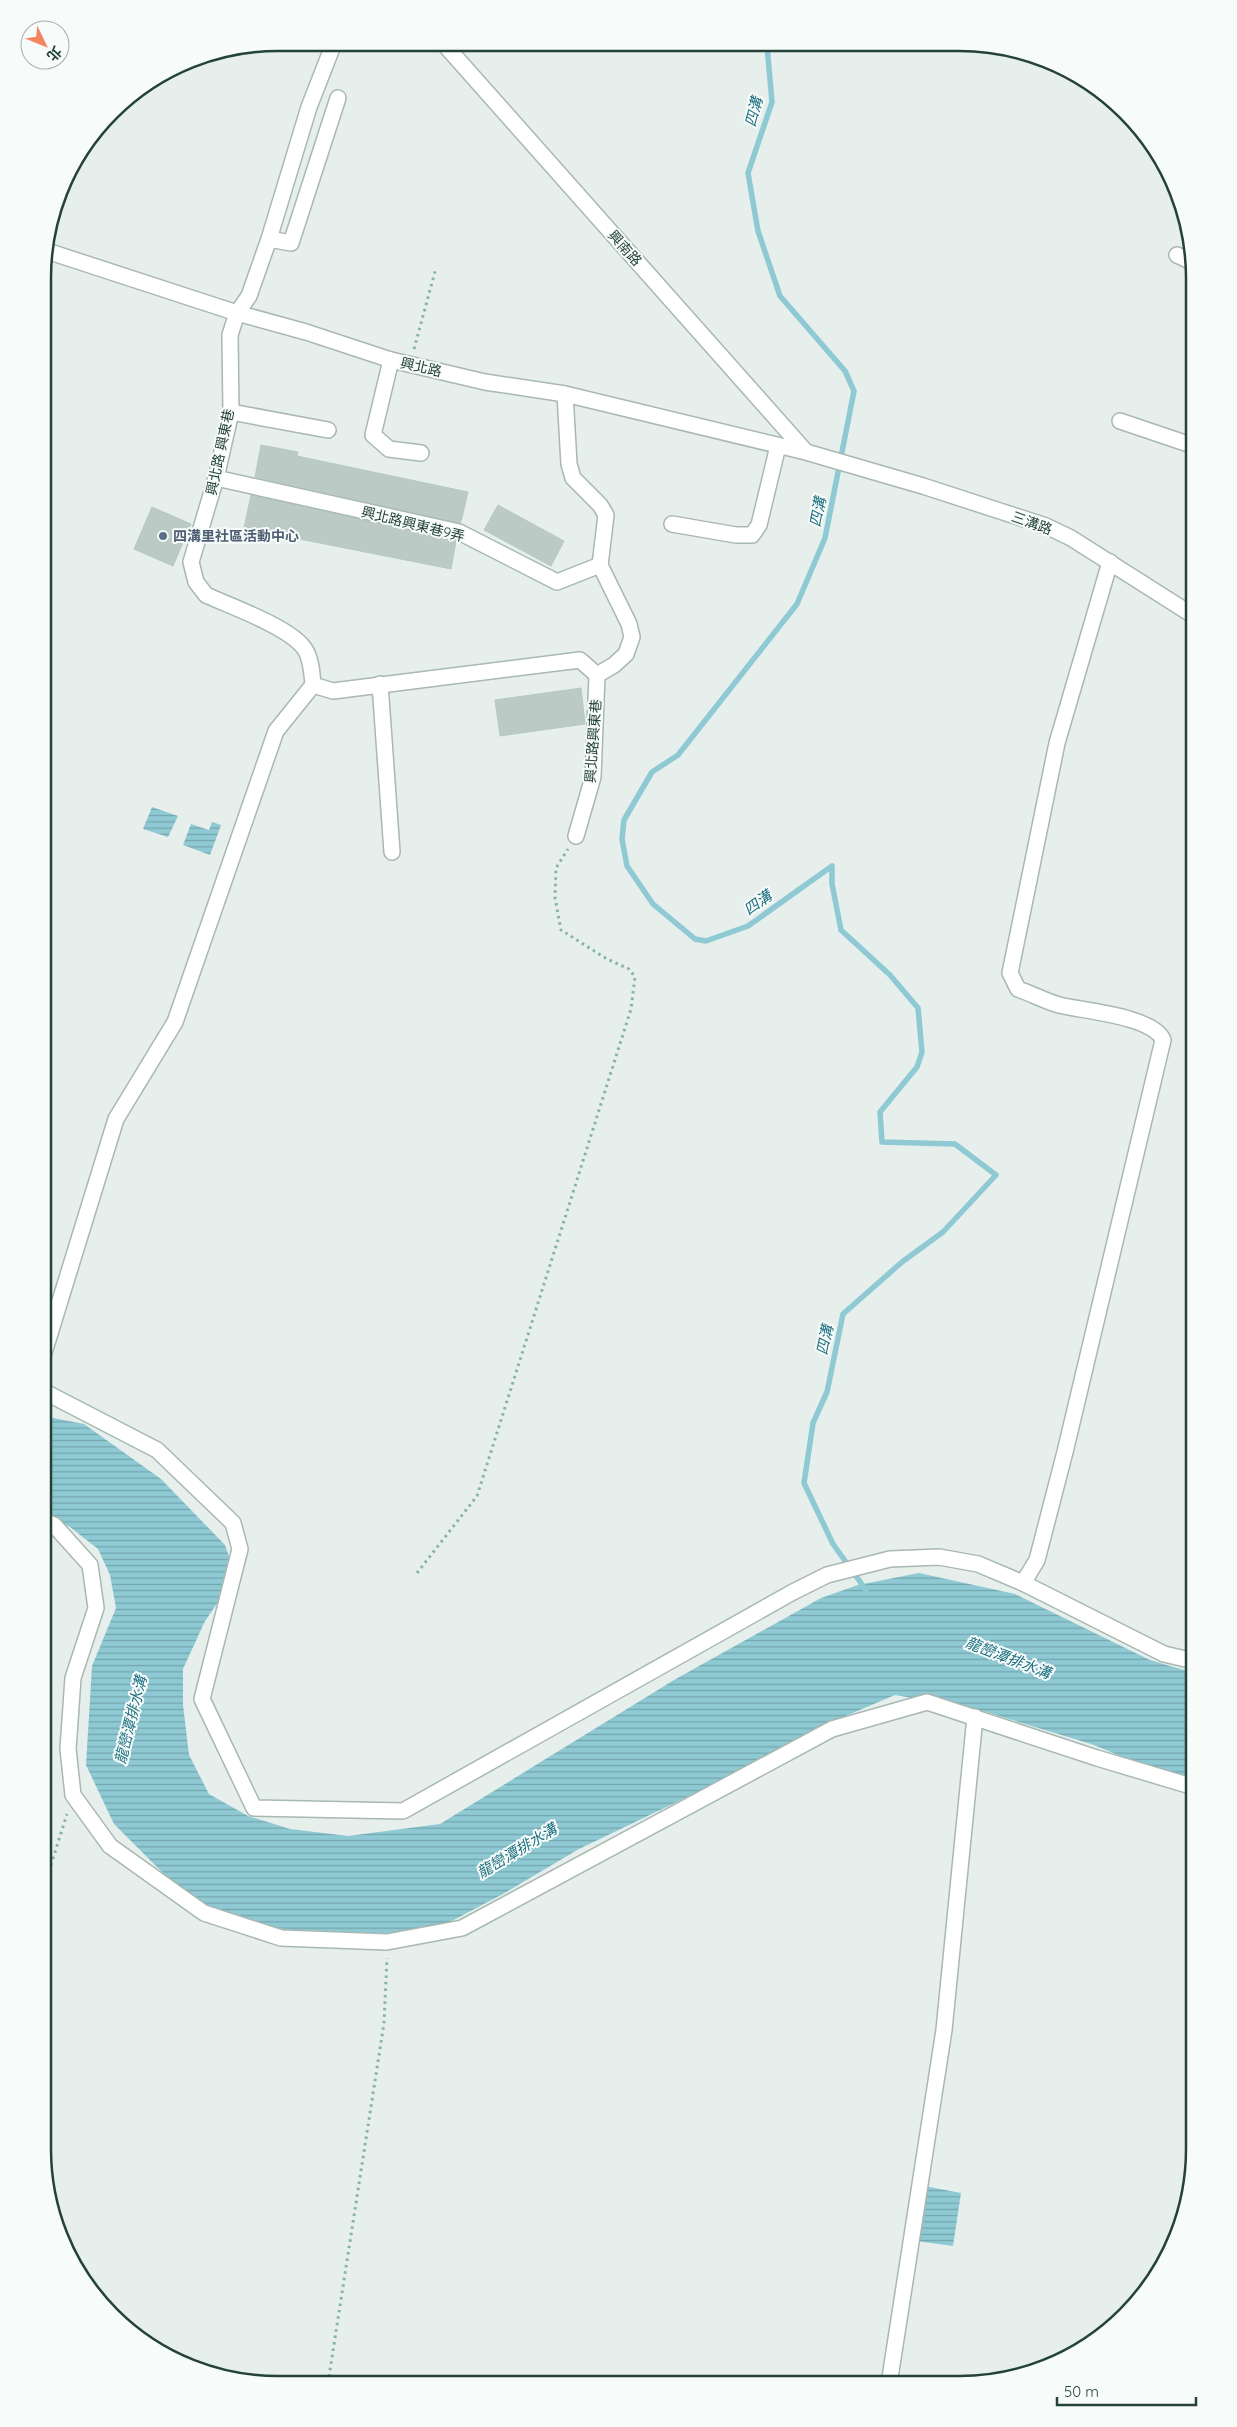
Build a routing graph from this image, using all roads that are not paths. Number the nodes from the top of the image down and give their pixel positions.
1 (331, 51) edge
2 (450, 51) edge
3 (338, 98) dead end
4 (269, 239) junction
5 (53, 253) edge
6 (1177, 255) dead end
7 (1185, 259) edge
8 (237, 314) junction
9 (391, 360) junction
10 (565, 394) junction
11 (231, 412) junction
12 (1120, 421) dead end
13 (328, 430) dead end
14 (1186, 443) edge
15 (778, 446) junction
16 (806, 452) junction
17 (421, 453) dead end
18 (216, 478) junction
19 (672, 524) dead end
20 (1110, 562) junction
21 (600, 565) junction
22 (1186, 608) edge
23 (597, 675) junction
24 (380, 684) junction
25 (313, 685) junction
26 (576, 836) road end
27 (392, 852) dead end
28 (51, 1330) edge
29 (51, 1395) edge
30 (51, 1524) edge
31 (1023, 1583) junction
32 (1186, 1659) edge
33 (976, 1717) junction
34 (1186, 1785) edge
35 (891, 2376) edge

1 - 4 street, 興北路 興東巷
2 - 16 street, 興南路
3 - 4 street
4 - 8 street, 興北路 興東巷
5 - 8 street, 興北路
6 - 7 street
8 - 9 street, 興北路
8 - 11 street, 興北路 興東巷
9 - 10 street, 興北路
9 - 17 street
10 - 15 street, 興北路
10 - 21 street
11 - 13 street
11 - 18 street, 興北路 興東巷
12 - 14 street
15 - 16 street, 興北路
15 - 19 street
16 - 20 street, 三溝路
18 - 21 street, 興北路興東巷9弄
18 - 25 street, 興北路 興東巷
20 - 22 street, 三溝路
20 - 31 street
21 - 23 street
23 - 24 street
23 - 26 street, 興北路興東巷
24 - 25 street
24 - 27 street
25 - 28 street
29 - 31 street
30 - 33 street
31 - 32 street
33 - 34 street
33 - 35 street

